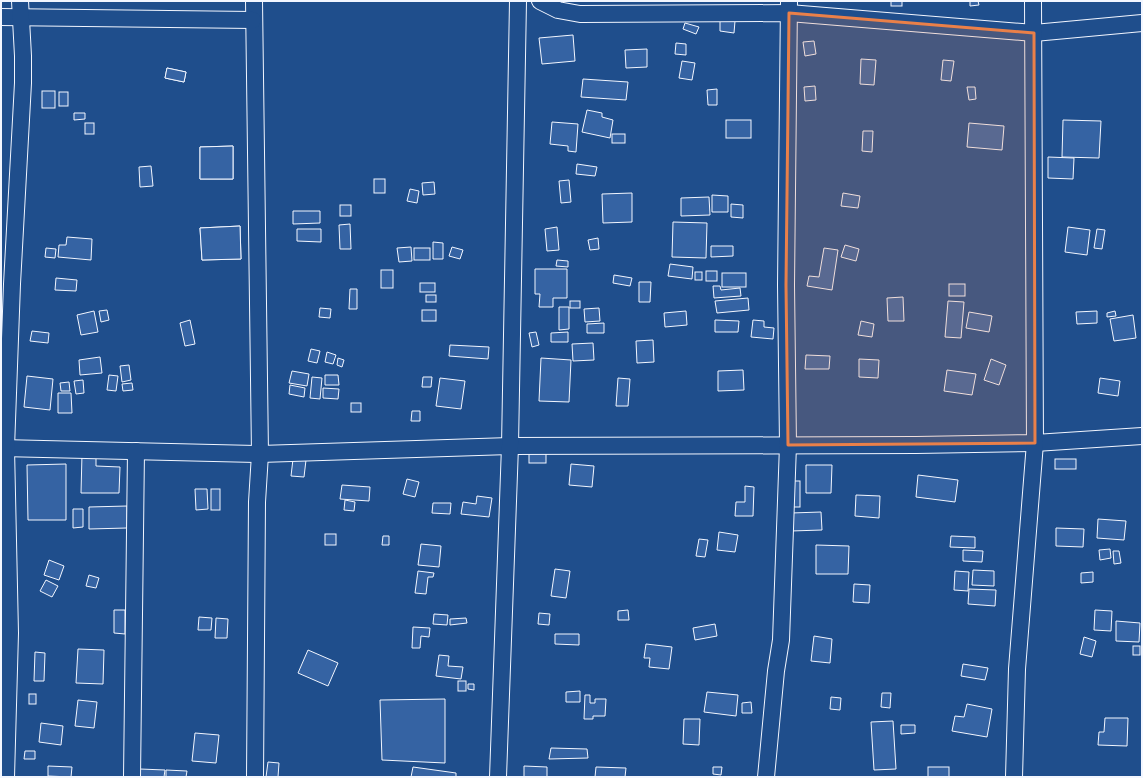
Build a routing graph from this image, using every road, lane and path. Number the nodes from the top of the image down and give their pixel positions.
1 (254, 1) edge
2 (518, 1) edge
3 (540, 1) edge
4 (1033, 1) edge
5 (789, 7) edge
6 (21, 9) edge
7 (1, 17) edge
8 (254, 20) junction
9 (1142, 23) edge
10 (1034, 33) junction
11 (1142, 436) edge
12 (1035, 443) junction
13 (788, 445) junction
14 (510, 446) junction
15 (4, 448) edge
16 (136, 451) junction
17 (260, 454) junction
18 (6, 777) edge
19 (132, 777) edge
20 (255, 777) edge
21 (498, 777) edge
22 (766, 777) edge
23 (1014, 777) edge

1 - 8 street
2 - 14 street
3 - 5 street
4 - 10 street
5 - 10 street
5 - 13 street
6 - 7 street
6 - 8 street
6 - 15 street
8 - 17 street
9 - 10 street
10 - 12 street
11 - 12 street
12 - 13 street
12 - 23 street
13 - 14 street
13 - 22 street
14 - 17 street
14 - 21 street
15 - 16 street
15 - 18 street
16 - 17 street
16 - 19 street
17 - 20 street

